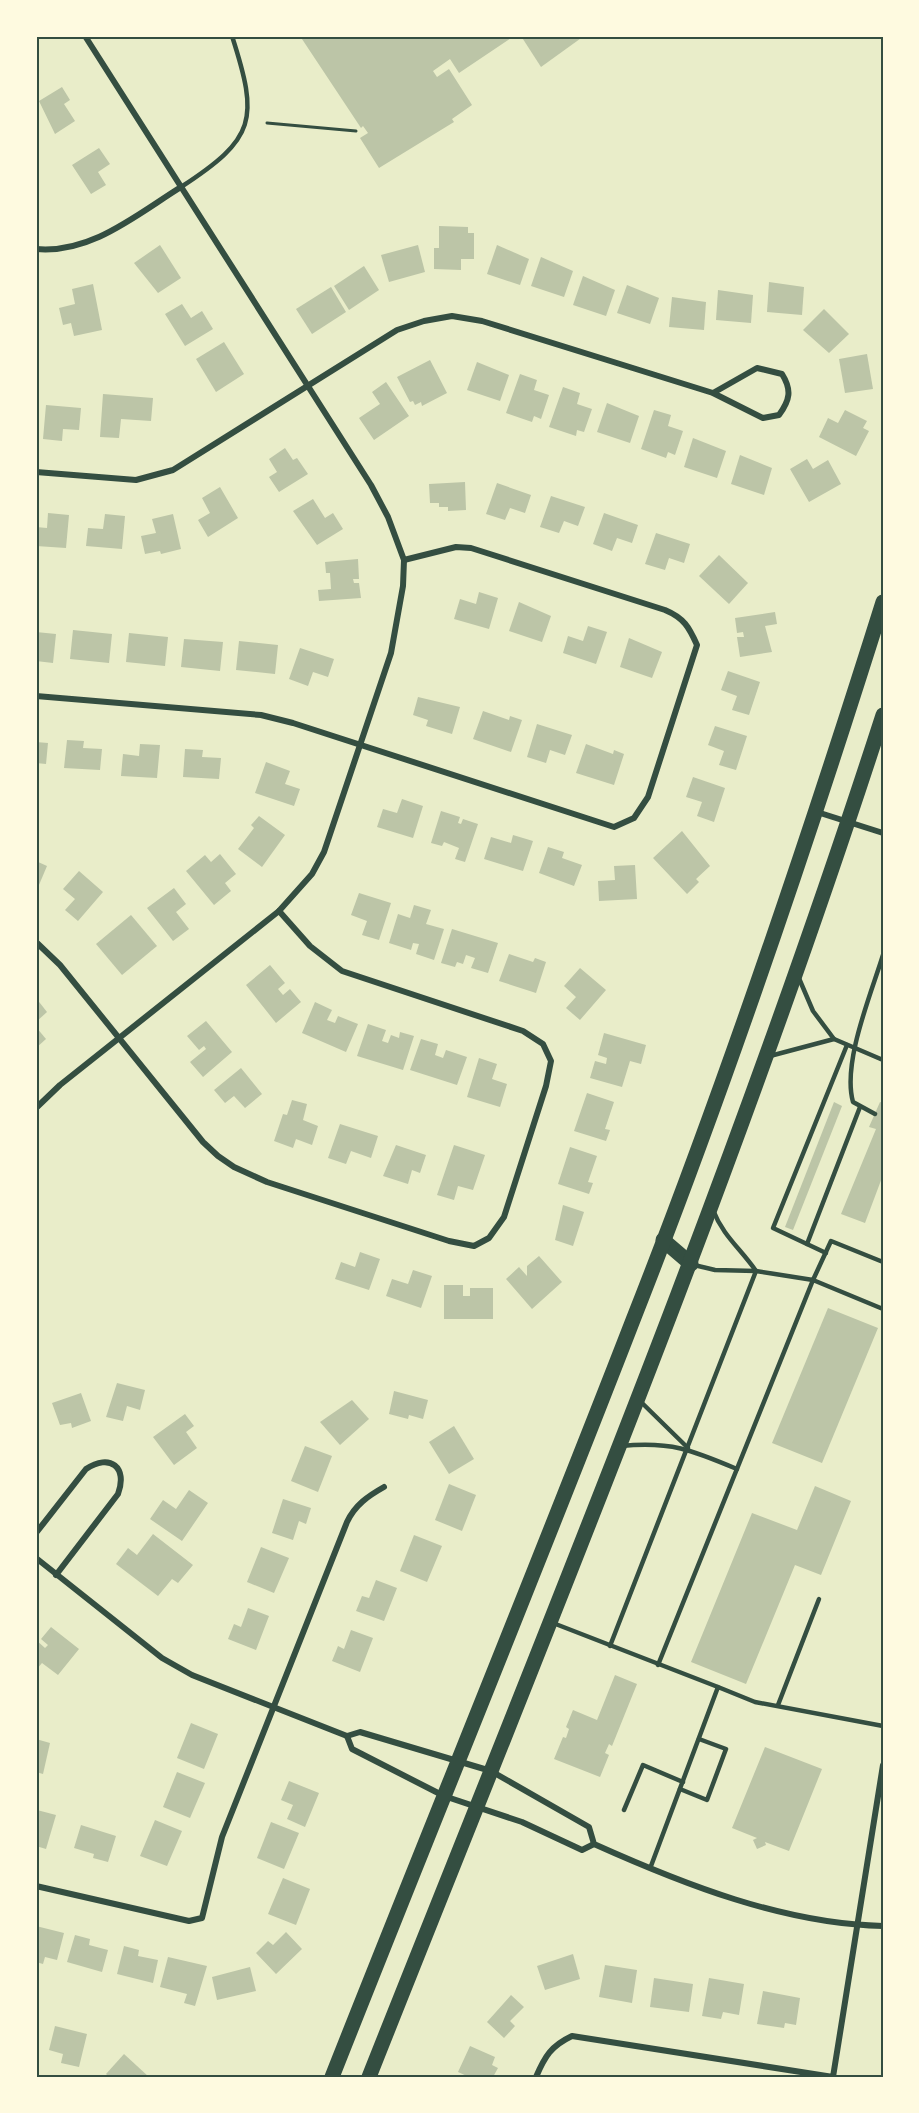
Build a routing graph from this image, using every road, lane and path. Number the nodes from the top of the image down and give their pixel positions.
1 (85, 36) edge
2 (232, 36) edge
3 (267, 123) dead end
4 (356, 131) dead end
5 (181, 187) junction
6 (36, 249) edge
7 (308, 386) junction
8 (713, 393) junction
9 (36, 472) edge
10 (404, 560) junction
11 (883, 602) edge
12 (36, 696) edge
13 (883, 715) edge
14 (361, 745) junction
15 (817, 812) junction
16 (849, 821) junction
17 (883, 833) edge
18 (279, 911) junction
19 (36, 942) edge
20 (883, 955) edge
21 (797, 974) junction
22 (119, 1038) junction
23 (834, 1039) junction
24 (847, 1045) junction
25 (856, 1048) junction
26 (767, 1058) junction
27 (883, 1060) edge
28 (860, 1107) junction
29 (36, 1108) edge
30 (875, 1114) dead end
31 (712, 1206) junction
32 (663, 1240) junction
33 (807, 1244) junction
34 (826, 1253) junction
35 (883, 1262) edge
36 (691, 1264) junction
37 (756, 1271) junction
38 (813, 1280) junction
39 (883, 1309) edge
40 (638, 1399) junction
41 (619, 1447) junction
42 (688, 1448) junction
43 (737, 1468) junction
44 (384, 1487) dead end
45 (36, 1533) edge
46 (37, 1561) edge
47 (56, 1575) junction
48 (819, 1599) dead end
49 (550, 1622) junction
50 (610, 1646) junction
51 (658, 1665) junction
52 (718, 1687) junction
53 (778, 1705) junction
54 (275, 1706) junction
55 (883, 1726) edge
56 (347, 1736) junction
57 (699, 1739) junction
58 (459, 1761) junction
59 (883, 1766) edge
60 (491, 1772) junction
61 (683, 1782) junction
62 (680, 1790) junction
63 (444, 1796) junction
64 (476, 1808) junction
65 (624, 1810) dead end
66 (594, 1844) junction
67 (651, 1866) junction
68 (36, 1886) edge
69 (857, 1925) junction
70 (883, 1926) edge
71 (332, 2077) edge
72 (369, 2077) edge
73 (536, 2077) edge
74 (833, 2077) edge

1 - 5 street
2 - 5 lane
3 - 4 path
5 - 6 street
5 - 7 street
7 - 8 street
7 - 9 street
7 - 10 street
8 - 8 street
10 - 14 street
10 - 14 street
11 - 15 main road
12 - 14 street
13 - 16 main road
14 - 18 street
15 - 16 street
15 - 32 main road
16 - 17 street
16 - 21 main road
18 - 22 street
18 - 22 street
19 - 22 street
20 - 25 lane
21 - 23 lane
21 - 26 main road
22 - 29 street
23 - 24 lane
23 - 26 lane
24 - 25 lane
24 - 33 lane
25 - 27 lane
25 - 28 lane
26 - 31 main road
28 - 30 lane
28 - 33 lane
31 - 36 main road
31 - 37 lane
32 - 36 main road
32 - 58 main road
33 - 34 lane
34 - 35 lane
34 - 38 lane
36 - 37 lane
36 - 40 main road
37 - 38 lane
37 - 42 lane
38 - 39 lane
38 - 43 lane
40 - 41 main road
40 - 42 lane
41 - 42 lane
41 - 49 main road
42 - 43 lane
42 - 50 lane
43 - 51 lane
44 - 54 street
45 - 47 street
46 - 47 street
47 - 54 street
48 - 53 lane
49 - 50 lane
49 - 60 main road
50 - 51 lane
51 - 52 lane
52 - 53 lane
52 - 57 lane
53 - 55 lane
54 - 56 street
54 - 68 street
56 - 58 street
56 - 63 street
57 - 61 lane
57 - 62 lane
58 - 60 street
58 - 63 main road
59 - 69 street
60 - 64 main road
60 - 66 street
61 - 62 lane
61 - 65 lane
62 - 67 lane
63 - 64 street
63 - 71 main road
64 - 66 street
64 - 72 main road
66 - 67 street
67 - 69 street
69 - 70 street
69 - 74 street
73 - 74 street

